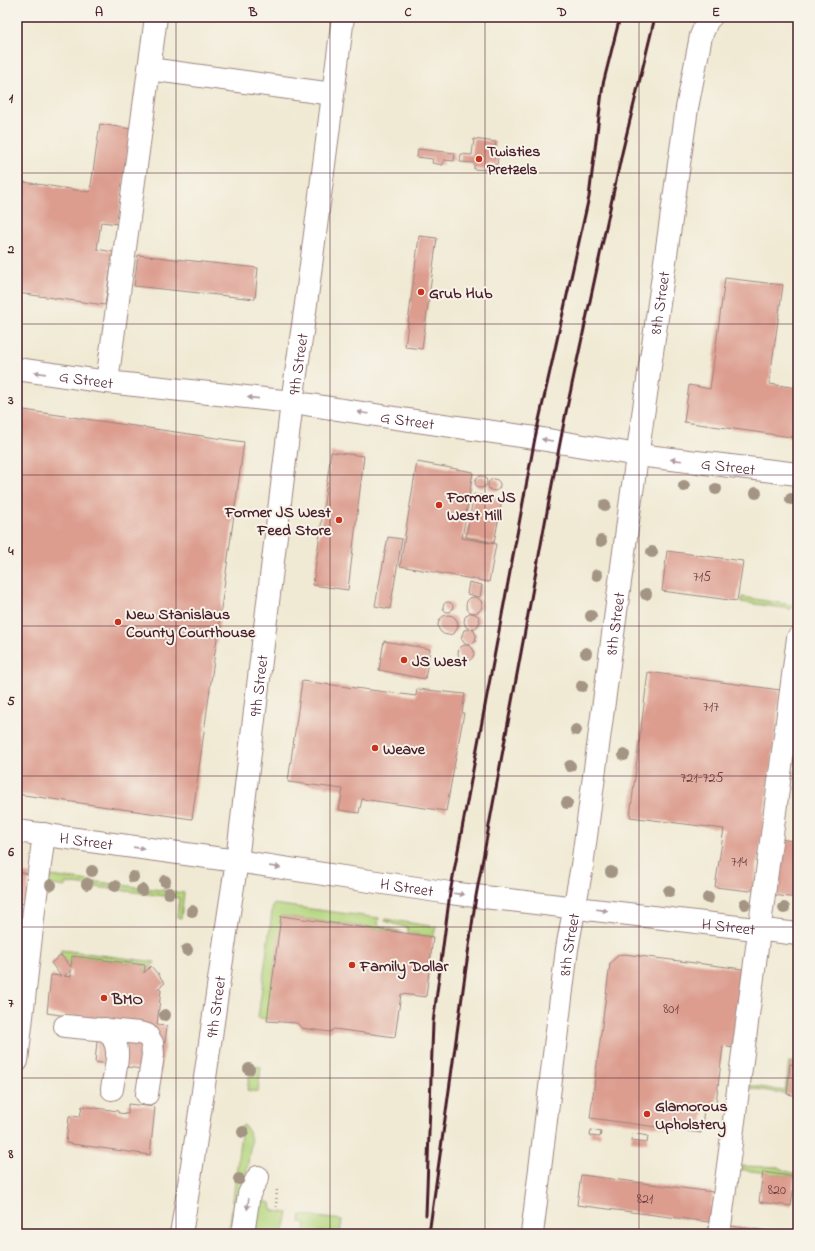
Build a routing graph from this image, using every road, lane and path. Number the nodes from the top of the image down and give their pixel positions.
1 (156, 17) edge
2 (343, 17) edge
3 (711, 17) edge
4 (149, 69) junction
5 (333, 94) junction
6 (17, 369) edge
7 (106, 382) junction
8 (292, 402) junction
9 (638, 455) junction
10 (798, 474) edge
11 (798, 638) edge
12 (17, 831) edge
13 (44, 834) junction
14 (237, 861) junction
15 (575, 907) junction
16 (760, 928) junction
17 (798, 934) edge
18 (161, 972) dead end
19 (158, 974) dead end
20 (65, 1026) dead end
21 (114, 1030) junction
22 (17, 1061) edge
23 (258, 1177) dead end
24 (278, 1186) dead end
25 (276, 1207) dead end
26 (181, 1234) edge
27 (243, 1234) edge
28 (532, 1234) edge
29 (719, 1234) edge

1 - 4 main road
2 - 5 main road, 9th Street
3 - 9 main road, 8th Street
4 - 5 main road
4 - 7 main road
5 - 8 main road, 9th Street
7 -> 6 main road, G Street
8 -> 7 main road, G Street
9 -> 8 main road, G Street
8 - 14 main road, 9th Street
10 -> 9 main road, G Street
9 - 15 main road, 8th Street
11 - 16 main road
12 - 13 main road, H Street
13 -> 14 main road, H Street
13 - 22 main road
14 -> 15 main road, H Street
14 - 26 main road, 9th Street
15 -> 16 main road, H Street
15 - 28 main road, 8th Street
16 - 17 main road, H Street
16 - 29 main road
18 - 19 path
20 - 21 main road
21 - 21 main road
23 -> 27 main road
24 - 25 path

